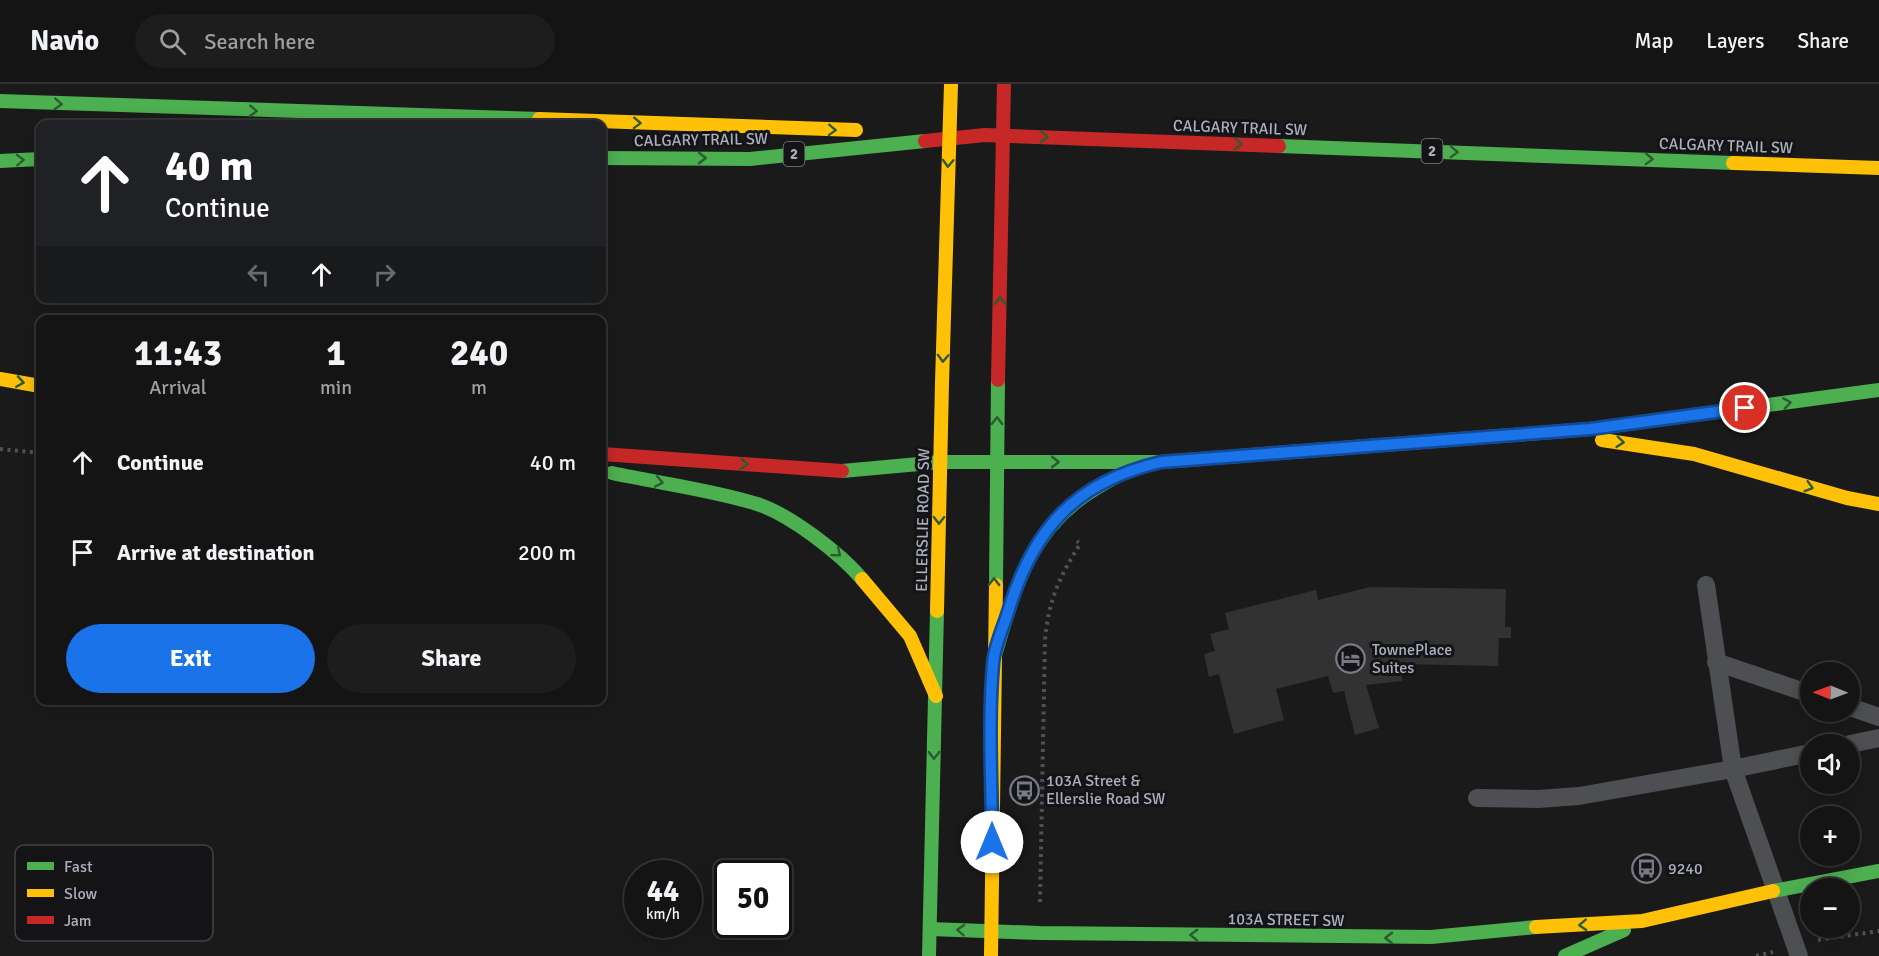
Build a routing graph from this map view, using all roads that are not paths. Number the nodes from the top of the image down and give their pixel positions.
1 (951, 84) edge
2 (1004, 84) edge
3 (0, 101) edge
4 (552, 120) edge
5 (606, 122) edge
6 (985, 135) junction
7 (606, 158) edge
8 (36, 159) edge
9 (0, 161) edge
10 (1879, 168) edge
11 (0, 379) edge
12 (36, 385) edge
13 (1879, 390) edge
14 (1541, 434) junction
15 (606, 454) edge
16 (941, 462) junction
17 (996, 462) junction
18 (1161, 462) junction
19 (606, 472) edge
20 (1879, 504) edge
21 (1706, 585) dead end
22 (993, 662) junction
23 (1716, 662) junction
24 (1800, 690) edge
25 (936, 696) junction
26 (1860, 710) edge
27 (1879, 717) edge
28 (1879, 738) edge
29 (1860, 742) edge
30 (1800, 755) edge
31 (1733, 769) junction
32 (1477, 798) dead end
33 (1879, 871) edge
34 (1777, 890) junction
35 (1642, 921) junction
36 (930, 929) junction
37 (992, 932) junction
38 (929, 956) edge
39 (991, 956) edge
40 (1565, 956) edge
41 (1799, 956) edge

1 -> 16 main road, ELLERSLIE ROAD SW, bridge
17 -> 2 main road, bridge
3 -> 4 main road
5 -> 6 main road
7 -> 6 main road, CALGARY TRAIL SW / 2
6 -> 10 main road, CALGARY TRAIL SW / 2
9 -> 8 main road
11 -> 12 main road
14 -> 13 main road
14 - 18 main road
14 -> 20 main road
15 -> 16 main road
16 - 17 main road
16 -> 25 main road, ELLERSLIE ROAD SW
17 -> 18 main road
22 -> 17 main road
18 - 22 main road
19 -> 25 main road
21 - 23 lane
22 - 37 main road
23 - 24 lane
23 - 31 lane
25 -> 36 main road, ELLERSLIE ROAD SW
26 - 27 lane
28 - 29 lane
30 - 31 lane
31 - 32 lane
31 - 34 lane
33 - 34 main road, 103A STREET SW
34 - 35 main road, 103A STREET SW
34 - 41 lane
35 -> 37 main road, 103A STREET SW
35 - 40 main road, 103A STREET SW
37 -> 36 main road, 103A STREET SW
36 - 38 main road, ELLERSLIE ROAD SW
37 - 39 main road

